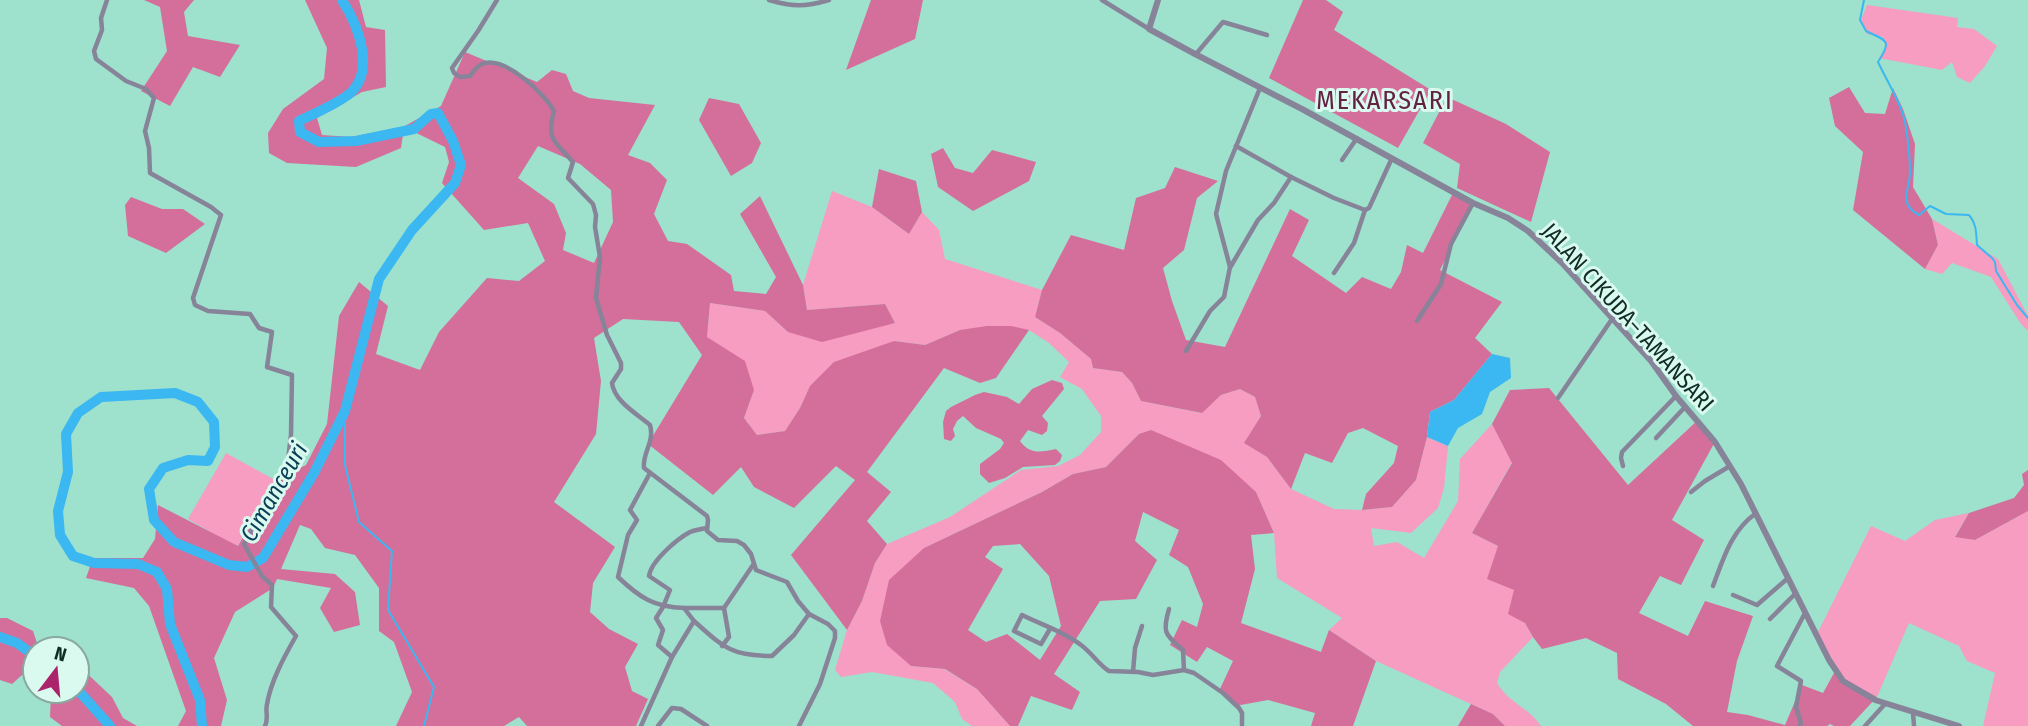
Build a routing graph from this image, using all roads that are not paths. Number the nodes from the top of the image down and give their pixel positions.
1 (107, 0) edge
2 (497, 0) edge
3 (769, 0) edge
4 (829, 0) edge
5 (1102, 0) edge
6 (1158, 0) edge
7 (1149, 29) junction
8 (1266, 35) dead end
9 (1195, 54) junction
10 (1260, 88) junction
11 (1357, 138) junction
12 (1236, 146) junction
13 (1392, 158) junction
14 (1342, 160) dead end
15 (1291, 177) junction
16 (1473, 203) junction
17 (1366, 210) junction
18 (1230, 267) junction
19 (1334, 273) dead end
20 (1612, 319) junction
21 (1417, 321) dead end
22 (1186, 351) dead end
23 (1676, 396) junction
24 (1558, 398) dead end
25 (1685, 406) junction
26 (1657, 438) dead end
27 (1623, 466) dead end
28 (1730, 466) junction
29 (650, 473) junction
30 (1691, 492) dead end
31 (1755, 514) junction
32 (706, 528) junction
33 (753, 565) junction
34 (1787, 579) junction
35 (1713, 586) dead end
36 (1796, 593) junction
37 (1734, 596) dead end
38 (663, 607) junction
39 (684, 608) junction
40 (724, 608) junction
41 (1169, 609) dead end
42 (1805, 613) junction
43 (810, 614) junction
44 (1770, 619) dead end
45 (694, 621) junction
46 (1142, 626) dead end
47 (1050, 629) junction
48 (722, 646) junction
49 (672, 657) junction
50 (1184, 670) junction
51 (1133, 672) junction
52 (1885, 704) junction
53 (1913, 713) junction
54 (265, 726) edge
55 (641, 726) edge
56 (659, 726) edge
57 (707, 726) edge
58 (799, 726) edge
59 (1242, 726) edge
60 (1800, 726) edge
61 (1866, 726) edge
62 (1914, 726) edge
63 (1959, 726) edge

1 - 54 street
2 - 29 street
3 - 4 street
5 - 7 street
6 - 7 street
7 - 9 street, JALAN CIKUDA–TAMANSARI
8 - 9 street
9 - 10 street, JALAN CIKUDA–TAMANSARI
10 - 11 street, JALAN CIKUDA–TAMANSARI
10 - 12 street
11 - 13 street, JALAN CIKUDA–TAMANSARI
11 - 14 street
12 - 15 street
12 - 18 street
13 - 16 street, JALAN CIKUDA–TAMANSARI
13 - 17 street
15 - 17 street
15 - 18 street
16 - 20 street, JALAN CIKUDA–TAMANSARI
16 - 21 street
17 - 19 street
18 - 22 street
20 - 23 street, JALAN CIKUDA–TAMANSARI
20 - 24 street
23 - 25 street, JALAN CIKUDA–TAMANSARI
23 - 27 street
25 - 26 street
25 - 28 street, JALAN CIKUDA–TAMANSARI
28 - 30 street
28 - 31 street, JALAN CIKUDA–TAMANSARI
29 - 32 street
29 - 38 street
31 - 34 street, JALAN CIKUDA–TAMANSARI
31 - 35 street
32 - 33 street
32 - 38 street
33 - 40 street
33 - 43 street
34 - 36 street, JALAN CIKUDA–TAMANSARI
34 - 37 street
36 - 42 street, JALAN CIKUDA–TAMANSARI
36 - 44 street
38 - 39 street
38 - 49 street
39 - 40 street
39 - 45 street
40 - 48 street
41 - 50 street
42 - 52 street, JALAN CIKUDA–TAMANSARI
42 - 60 street
43 - 48 street
43 - 58 street
45 - 48 street
45 - 49 street
46 - 51 street
47 - 47 street
47 - 51 street
49 - 55 street
50 - 51 street
50 - 59 street
52 - 53 street, JALAN CIKUDA–TAMANSARI
52 - 61 street
53 - 62 street
53 - 63 street, JALAN CIKUDA–TAMANSARI
56 - 57 street

